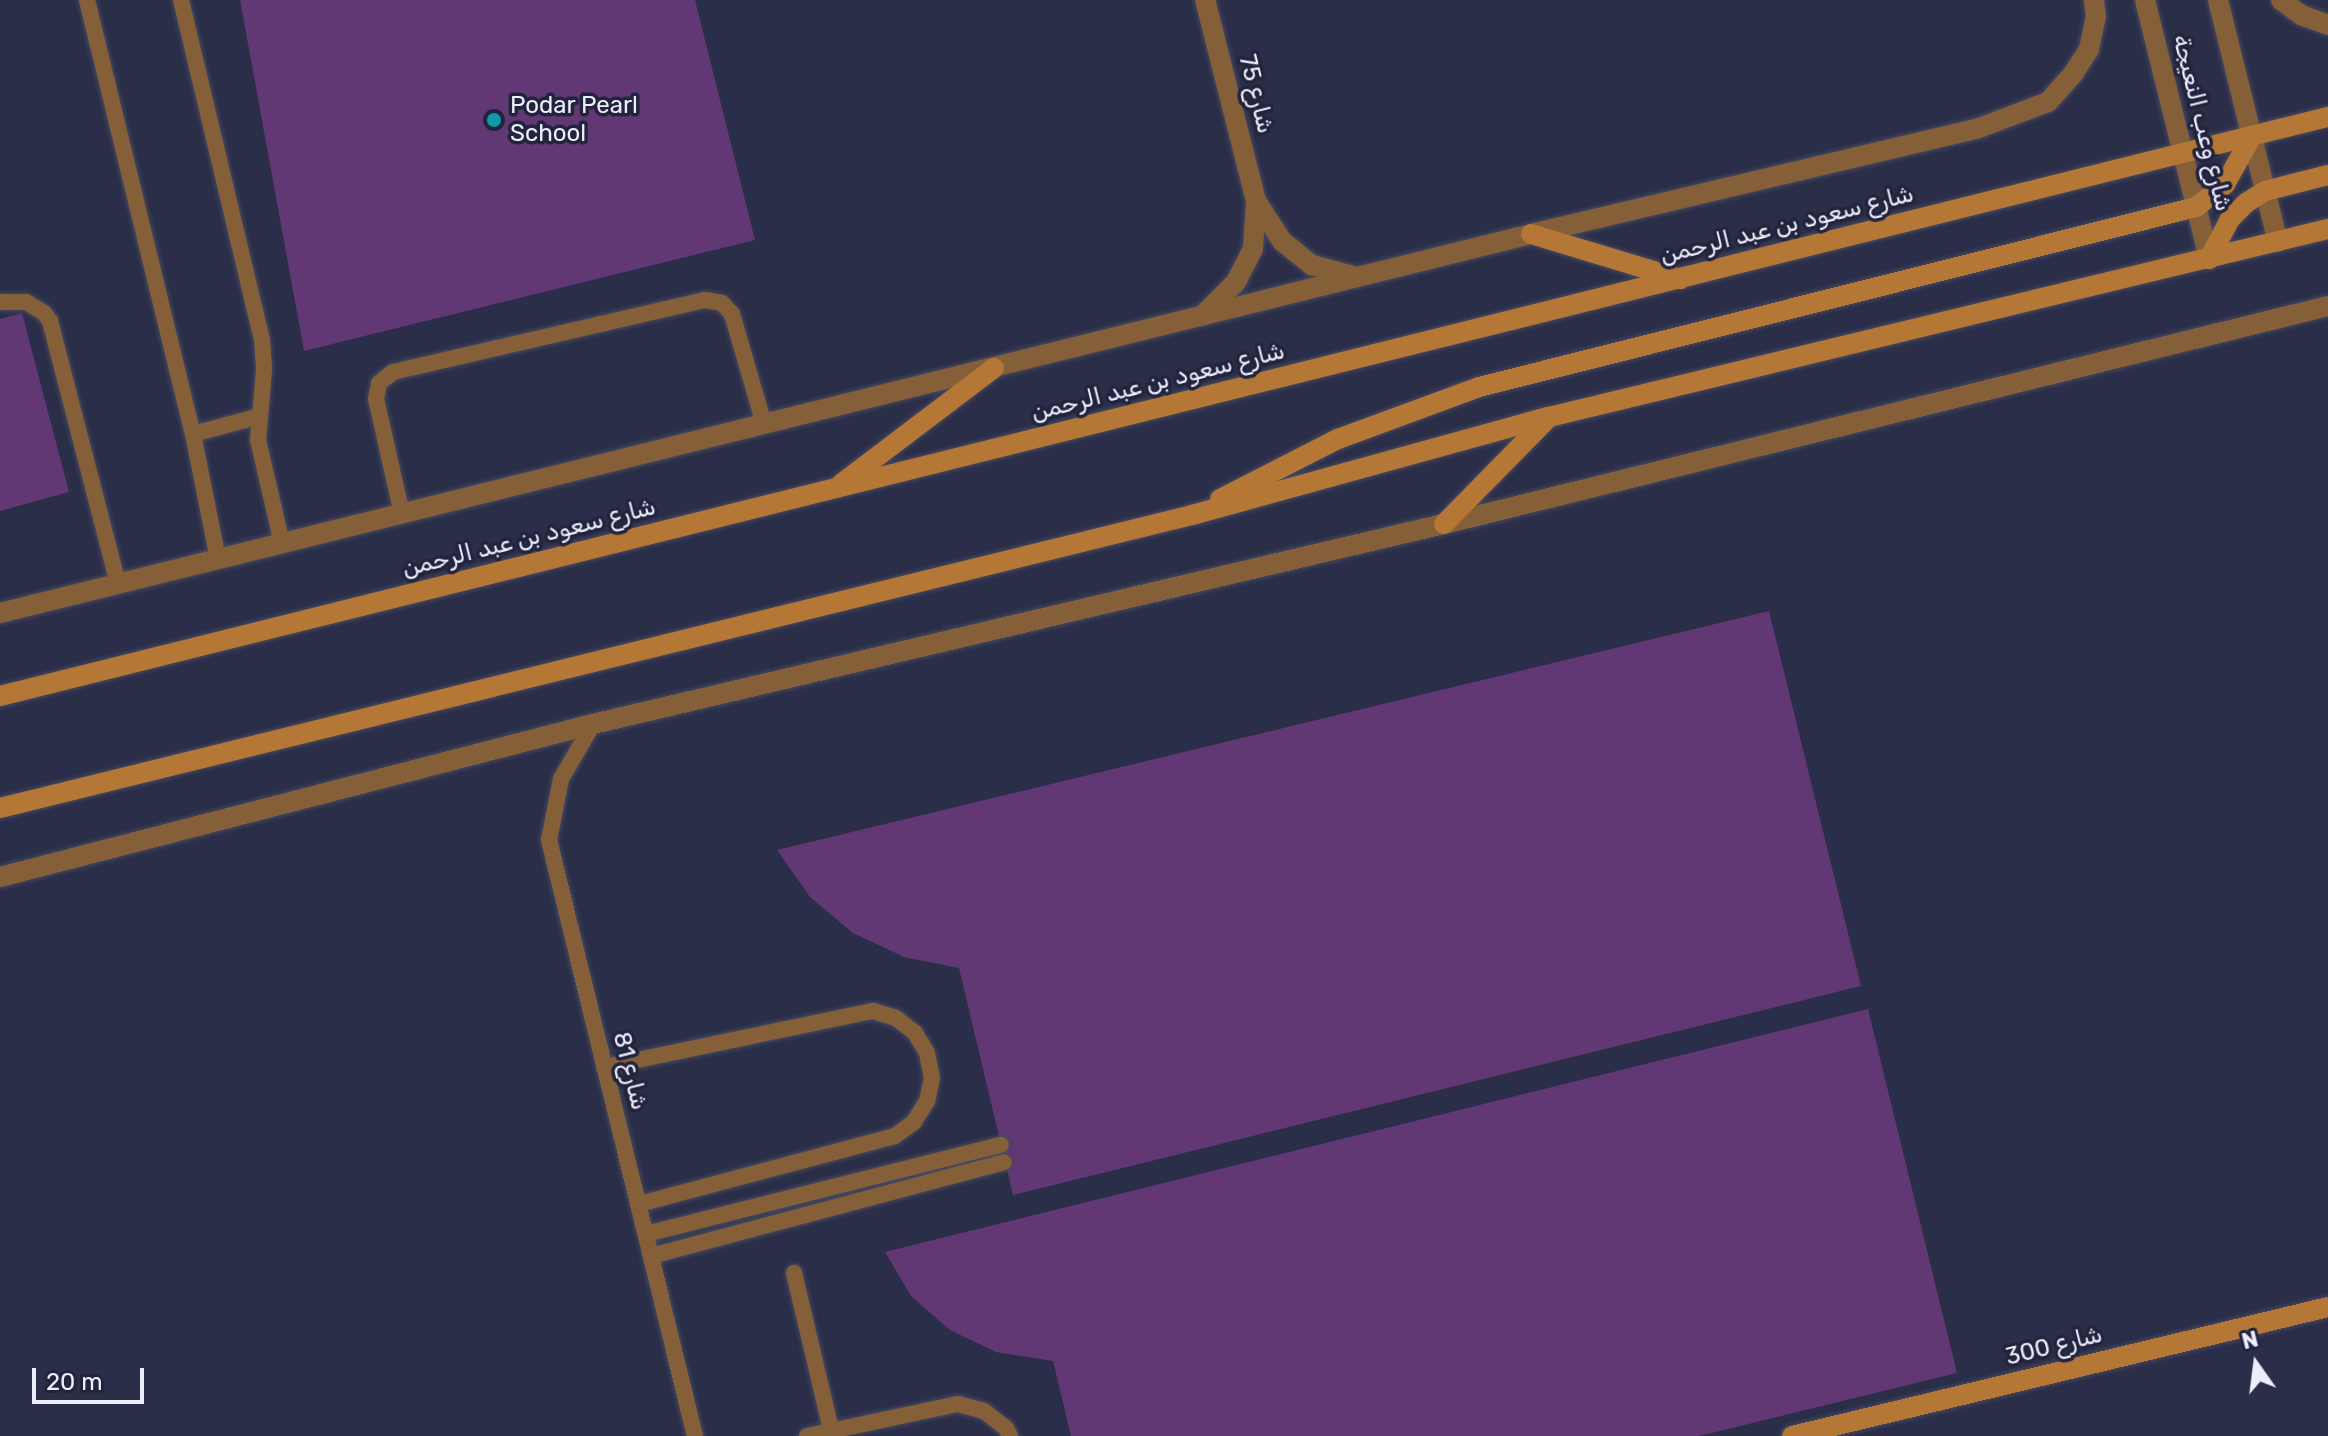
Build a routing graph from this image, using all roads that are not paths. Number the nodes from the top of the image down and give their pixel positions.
1 (87, 0) edge
2 (181, 0) edge
3 (1205, 0) edge
4 (2094, 0) edge
5 (2145, 0) edge
6 (2218, 0) edge
7 (2281, 0) edge
8 (2328, 25) edge
9 (2328, 117) edge
10 (2252, 136) junction
11 (2184, 153) junction
12 (2328, 175) edge
13 (2265, 191) junction
14 (1256, 201) junction
15 (2196, 207) junction
16 (2328, 229) edge
17 (1531, 234) junction
18 (2278, 242) junction
19 (2209, 259) junction
20 (1356, 277) junction
21 (1680, 279) junction
22 (0, 302) edge
23 (2328, 306) edge
24 (1202, 316) junction
25 (994, 368) junction
26 (257, 417) junction
27 (1549, 417) junction
28 (764, 424) junction
29 (193, 434) junction
30 (835, 489) junction
31 (402, 514) junction
32 (1192, 515) junction
33 (1444, 524) junction
34 (282, 543) junction
35 (218, 559) junction
36 (118, 584) junction
37 (0, 613) edge
38 (87, 675) junction
39 (0, 696) edge
40 (0, 709) edge
41 (593, 724) junction
42 (0, 808) edge
43 (0, 877) edge
44 (604, 1067) junction
45 (639, 1204) junction
46 (646, 1234) junction
47 (651, 1256) junction
48 (794, 1273) dead end
49 (2328, 1307) edge
50 (831, 1430) junction
51 (695, 1436) edge
52 (807, 1436) edge
53 (1010, 1436) edge
54 (1792, 1436) edge

1 - 29 lane
2 - 26 lane
3 - 14 street, شارع 75
4 - 17 street, شارع سعود بن عبد الرحمن
5 - 11 street, شارع وعب النعيجة
6 - 10 street, شارع وعب النعيجة
7 - 8 street
9 - 10 main road, شارع سعود بن عبد الرحمن
10 - 11 main road, شارع سعود بن عبد الرحمن
10 - 13 street, شارع وعب النعيجة
10 - 15 main road
11 - 15 street, شارع وعب النعيجة
11 - 21 main road, شارع سعود بن عبد الرحمن
12 - 13 main road
13 - 18 street, شارع وعب النعيجة
13 - 19 main road
14 - 20 street, شارع 75
14 - 24 street, شارع 75
15 - 19 street, شارع وعب النعيجة
15 - 32 main road
16 - 18 main road
17 - 20 street, شارع سعود بن عبد الرحمن
17 - 21 main road
18 - 19 main road
19 - 27 main road
20 - 24 street, شارع سعود بن عبد الرحمن
21 - 30 main road, شارع سعود بن عبد الرحمن
22 - 36 lane
23 - 33 street
24 - 25 street, شارع سعود بن عبد الرحمن
25 - 28 street, شارع سعود بن عبد الرحمن
25 - 30 main road
26 - 29 lane
26 - 34 lane
27 - 32 main road
27 - 33 main road
28 - 31 street, شارع سعود بن عبد الرحمن
28 - 31 lane
29 - 35 lane
30 - 38 main road, شارع سعود بن عبد الرحمن
31 - 34 street, شارع سعود بن عبد الرحمن
32 - 42 main road
33 - 41 street
34 - 35 street, شارع سعود بن عبد الرحمن
35 - 36 street, شارع سعود بن عبد الرحمن
36 - 37 street, شارع سعود بن عبد الرحمن
38 - 39 main road, شارع سعود بن عبد الرحمن
38 - 40 main road
41 - 43 street
41 - 44 lane, شارع 81
44 - 45 lane, شارع 81
44 - 45 lane
45 - 46 lane, شارع 81
46 - 47 lane, شارع 81
46 - 47 lane
47 - 51 lane, شارع 81
48 - 50 lane
49 - 54 main road, شارع 300
50 - 52 lane
50 - 53 lane

